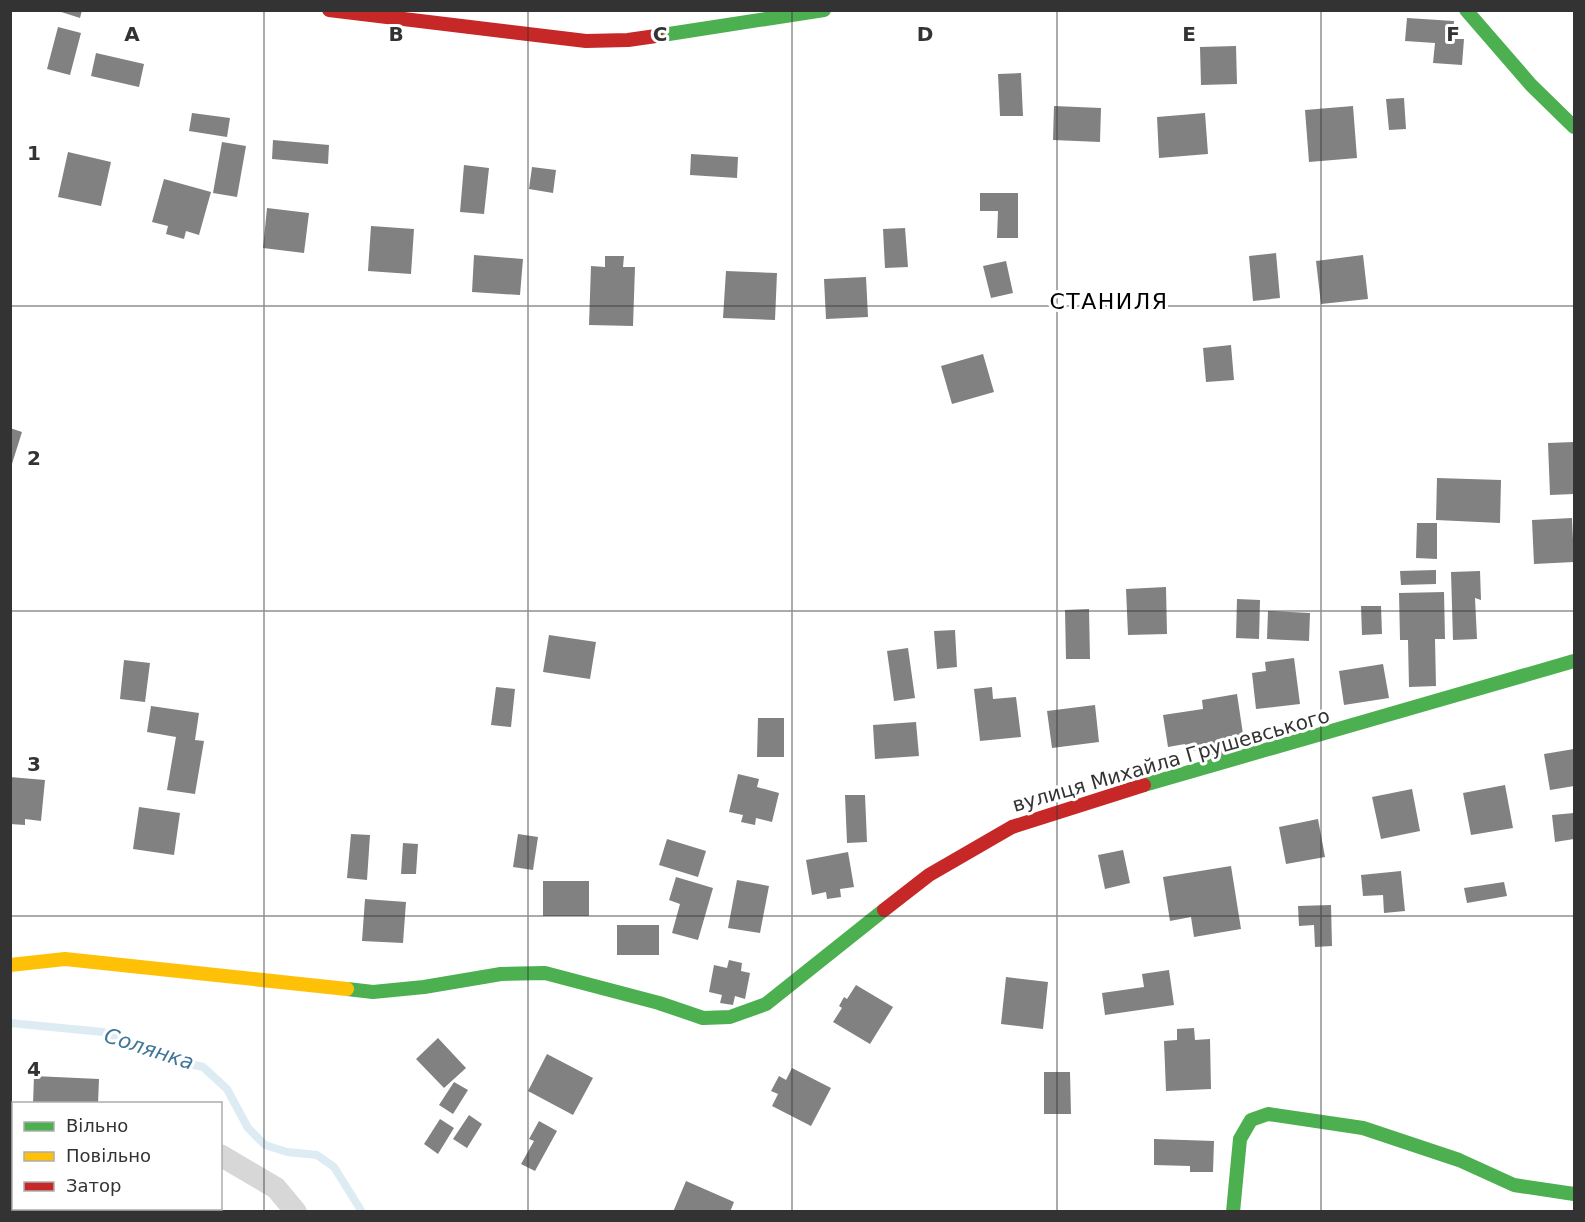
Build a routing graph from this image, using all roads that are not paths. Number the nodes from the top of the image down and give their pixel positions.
1 (329, 10) edge
2 (824, 10) edge
3 (1466, 10) edge
4 (1575, 127) edge
5 (1575, 661) edge
6 (10, 965) edge
7 (222, 1156) edge
8 (1575, 1194) edge
9 (296, 1212) edge
10 (1233, 1212) edge

1 - 2 street
3 - 4 street
5 - 6 street, вулиця Михайла Грушевського
7 - 9 street
8 - 10 street

